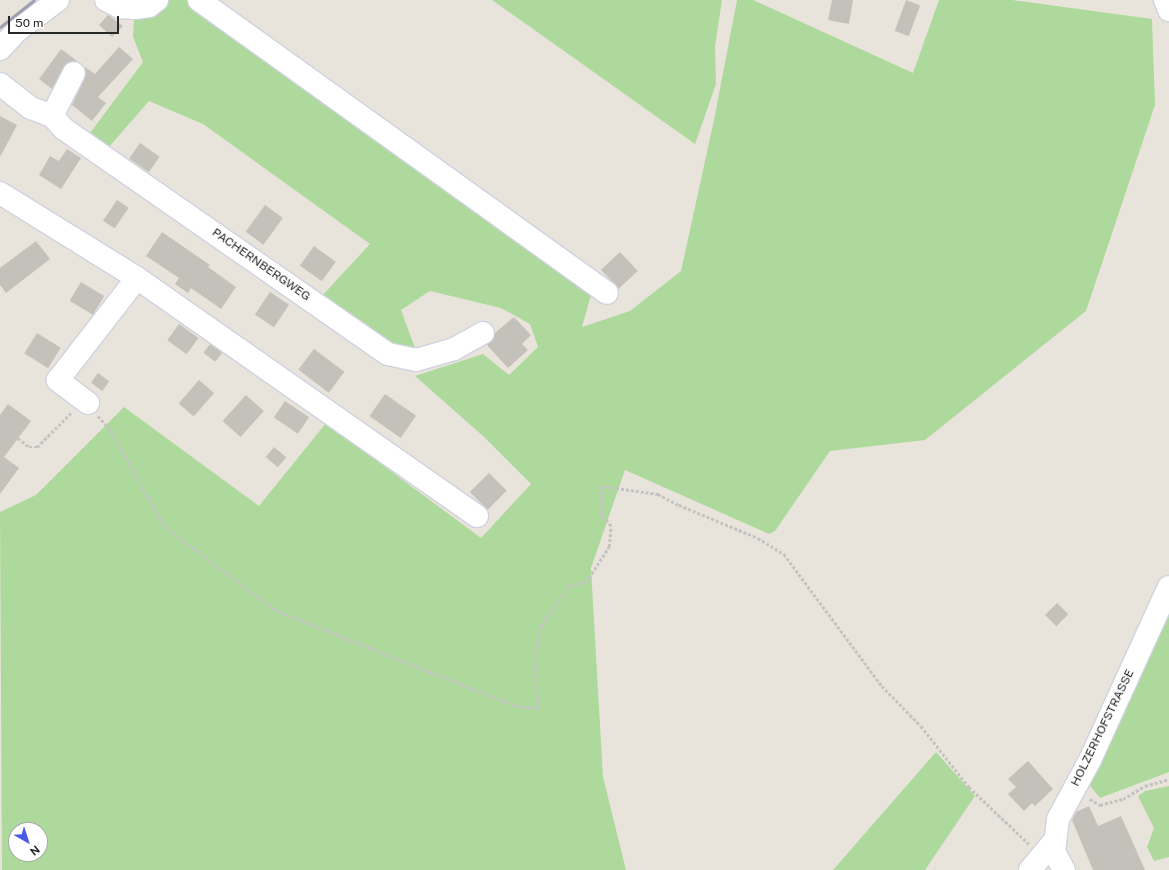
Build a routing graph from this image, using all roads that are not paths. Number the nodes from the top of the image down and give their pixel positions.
1 (58, 0) edge
2 (106, 0) edge
3 (157, 0) edge
4 (199, 0) edge
5 (1165, 0) edge
6 (1169, 10) edge
7 (0, 48) edge
8 (74, 73) dead end
9 (0, 84) edge
10 (52, 116) junction
11 (0, 193) edge
12 (137, 278) junction
13 (607, 293) dead end
14 (484, 333) dead end
15 (82, 408) road end
16 (477, 516) dead end
17 (1169, 587) edge
18 (1042, 856) edge
19 (1064, 870) edge

1 - 7 street
2 - 3 street
4 - 13 street
5 - 6 street
8 - 10 street
9 - 10 street, PACHERNBERGWEG
10 - 14 street, PACHERNBERGWEG
11 - 12 street
12 - 15 street
12 - 16 street
17 - 18 street, HOLZERHOFSTRASSE
18 - 19 street, HOLZERHOFSTRASSE

